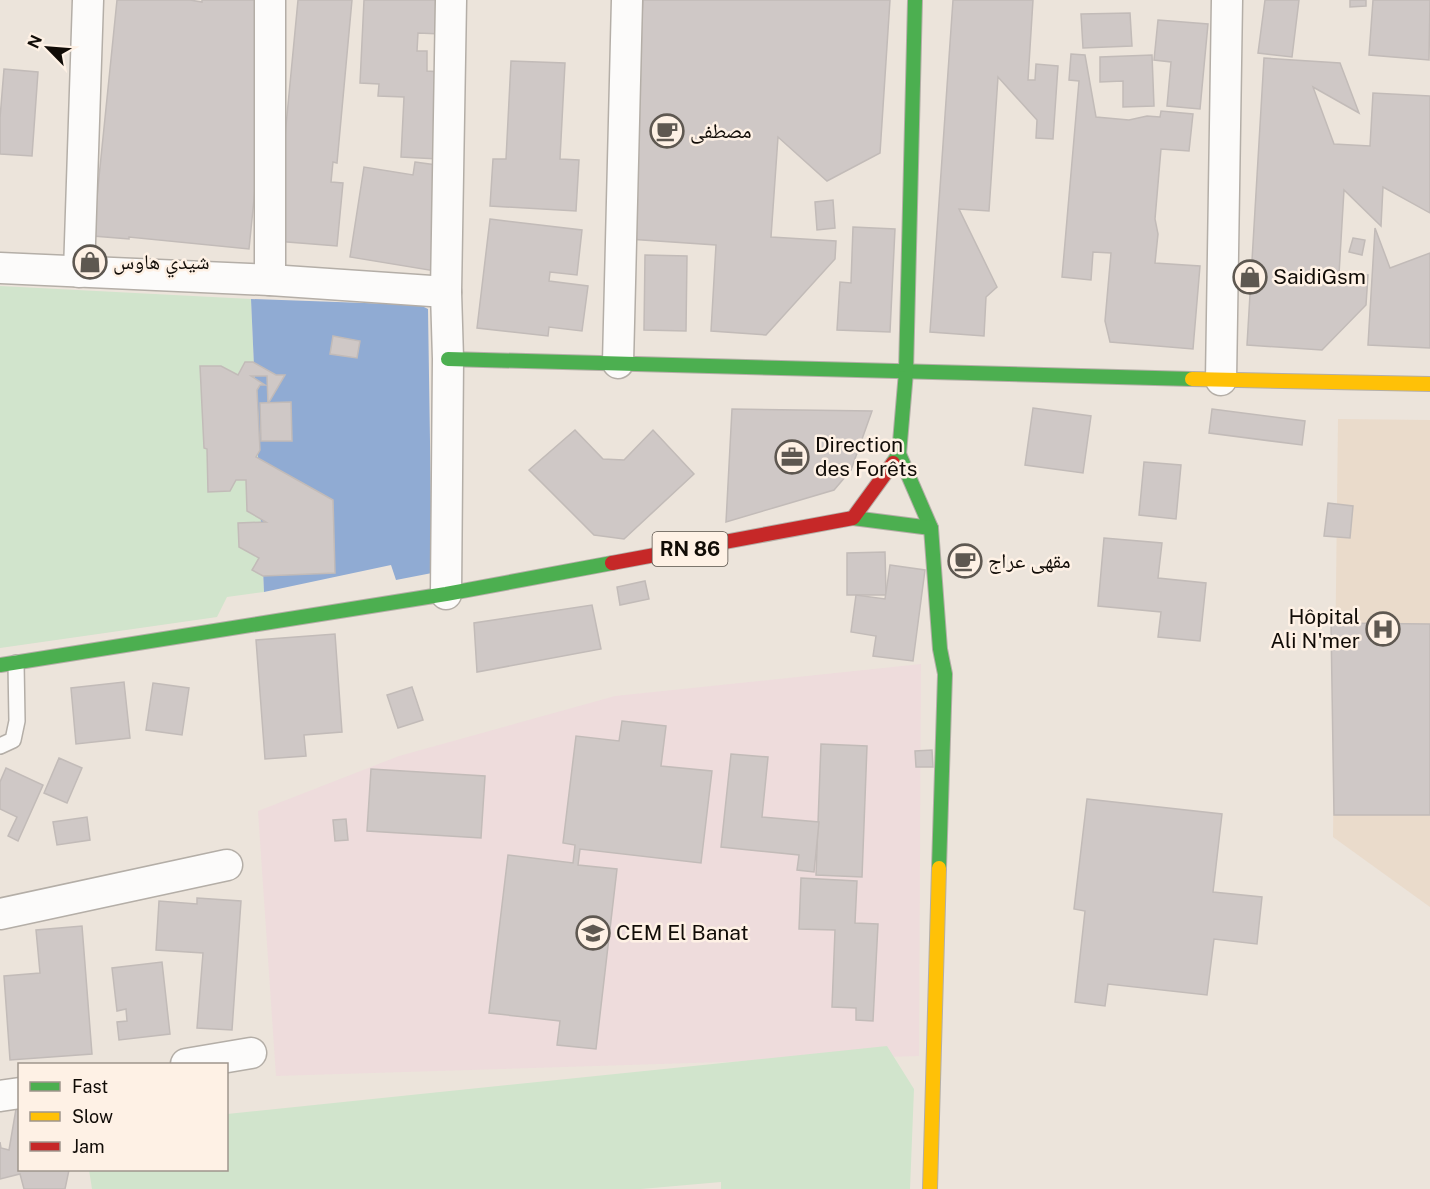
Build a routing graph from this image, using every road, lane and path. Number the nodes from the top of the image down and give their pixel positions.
1 (88, 0) edge
2 (270, 0) edge
3 (451, 0) edge
4 (627, 0) edge
5 (915, 0) edge
6 (1227, 0) edge
7 (0, 268) edge
8 (79, 272) junction
9 (270, 280) junction
10 (446, 292) junction
11 (448, 359) junction
12 (618, 363) junction
13 (906, 372) junction
14 (1221, 380) junction
15 (1430, 384) edge
16 (898, 454) junction
17 (853, 518) junction
18 (931, 528) junction
19 (446, 594) junction
20 (16, 663) junction
21 (0, 665) edge
22 (0, 746) edge
23 (227, 865) dead end
24 (0, 914) edge
25 (250, 1053) dead end
26 (197, 1063) edge
27 (18, 1093) edge
28 (0, 1096) edge
29 (930, 1189) edge

1 - 8 street
2 - 9 street
3 - 10 street
4 - 12 street
5 - 13 street
6 - 14 street
7 - 8 street
8 - 9 street
9 - 10 street
10 - 11 street
11 - 12 street
11 - 19 street
12 - 13 street
13 - 14 street
13 - 16 street
14 - 15 street
16 - 17 street
16 - 18 street
17 - 18 street
17 - 19 street, RN 86
18 - 29 street
19 - 20 street, RN 86
20 - 21 street, RN 86
20 - 22 lane
23 - 24 street
25 - 26 street
27 - 28 street

